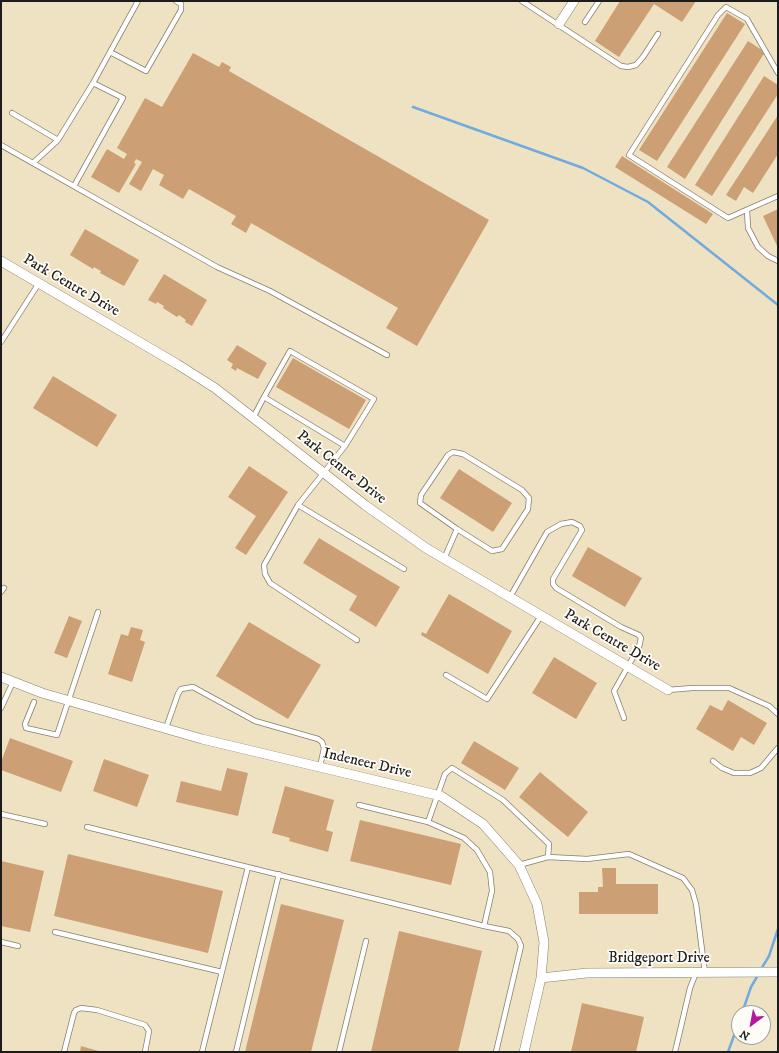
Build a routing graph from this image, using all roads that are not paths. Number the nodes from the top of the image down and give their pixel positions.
1 (138, 1) edge
2 (176, 1) edge
3 (522, 1) edge
4 (574, 1) edge
5 (598, 1) edge
6 (585, 22) dead end
7 (559, 24) junction
8 (658, 34) dead end
9 (110, 52) junction
10 (778, 73) edge
11 (93, 83) junction
12 (12, 113) dead end
13 (58, 140) junction
14 (1, 145) edge
15 (33, 163) junction
16 (74, 186) junction
17 (778, 196) edge
18 (747, 210) junction
19 (778, 260) edge
20 (1, 261) edge
21 (38, 283) junction
22 (1, 342) edge
23 (387, 356) dead end
24 (264, 398) junction
25 (253, 418) junction
26 (346, 446) junction
27 (325, 473) junction
28 (298, 505) junction
29 (457, 529) junction
30 (444, 559) junction
31 (404, 569) dead end
32 (510, 597) junction
33 (98, 612) dead end
34 (541, 616) junction
35 (357, 640) dead end
36 (628, 666) junction
37 (446, 675) dead end
38 (1, 677) edge
39 (13, 682) junction
40 (668, 690) joint
41 (69, 700) junction
42 (34, 702) dead end
43 (1, 708) edge
44 (778, 714) edge
45 (624, 718) dead end
46 (166, 728) junction
47 (778, 748) edge
48 (712, 761) dead end
49 (320, 767) junction
50 (437, 795) junction
51 (359, 805) dead end
52 (1, 814) edge
53 (428, 822) junction
54 (45, 824) dead end
55 (87, 827) dead end
56 (548, 858) junction
57 (519, 865) junction
58 (248, 867) junction
59 (280, 874) junction
60 (484, 926) junction
61 (55, 932) dead end
62 (366, 941) dead end
63 (1, 942) edge
64 (18, 946) dead end
65 (222, 972) junction
66 (778, 972) edge
67 (701, 973) junction
68 (541, 978) junction
69 (64, 1052) edge
70 (144, 1052) edge
71 (202, 1052) edge
72 (236, 1052) edge
73 (338, 1052) edge
74 (496, 1052) edge
75 (524, 1052) edge
76 (675, 1052) edge

1 - 9 lane
2 - 9 lane
3 - 7 lane
4 - 7 street
5 - 6 lane
7 - 8 lane
9 - 11 lane
10 - 18 lane
11 - 13 lane
11 - 16 lane
12 - 13 lane
13 - 15 lane
14 - 15 lane
15 - 16 lane
16 - 23 lane
17 - 18 lane
18 - 19 lane
20 - 21 street, Park Centre Drive
21 - 22 lane
21 - 25 street, Park Centre Drive
24 - 25 lane
24 - 26 lane
24 - 26 lane
25 - 27 street, Park Centre Drive
26 - 27 lane
27 - 28 lane
27 - 30 street, Park Centre Drive
28 - 31 lane
28 - 35 lane
29 - 29 lane
29 - 30 lane
30 - 32 street, Park Centre Drive
32 - 34 street, Park Centre Drive
32 - 36 lane
33 - 41 lane
34 - 36 street, Park Centre Drive
34 - 37 lane
36 - 40 street, Park Centre Drive
36 - 45 lane
38 - 39 street, Indeneer Drive
39 - 41 street, Indeneer Drive
39 - 43 lane
40 - 44 lane
41 - 42 lane
41 - 46 street, Indeneer Drive
46 - 49 street, Indeneer Drive
46 - 49 lane
47 - 48 lane
49 - 50 street, Indeneer Drive
50 - 53 lane
50 - 56 lane
50 - 57 street, Indeneer Drive
51 - 53 lane
52 - 54 lane
53 - 60 lane
55 - 58 lane
56 - 57 lane
56 - 67 lane
57 - 68 street, Indeneer Drive
58 - 59 lane
58 - 65 lane
59 - 60 lane
59 - 72 lane
60 - 74 lane
61 - 65 lane
62 - 73 lane
63 - 64 lane
65 - 71 lane
66 - 67 street, Bridgeport Drive
67 - 68 street, Bridgeport Drive
67 - 76 lane
68 - 75 street, Indeneer Drive
69 - 70 lane

